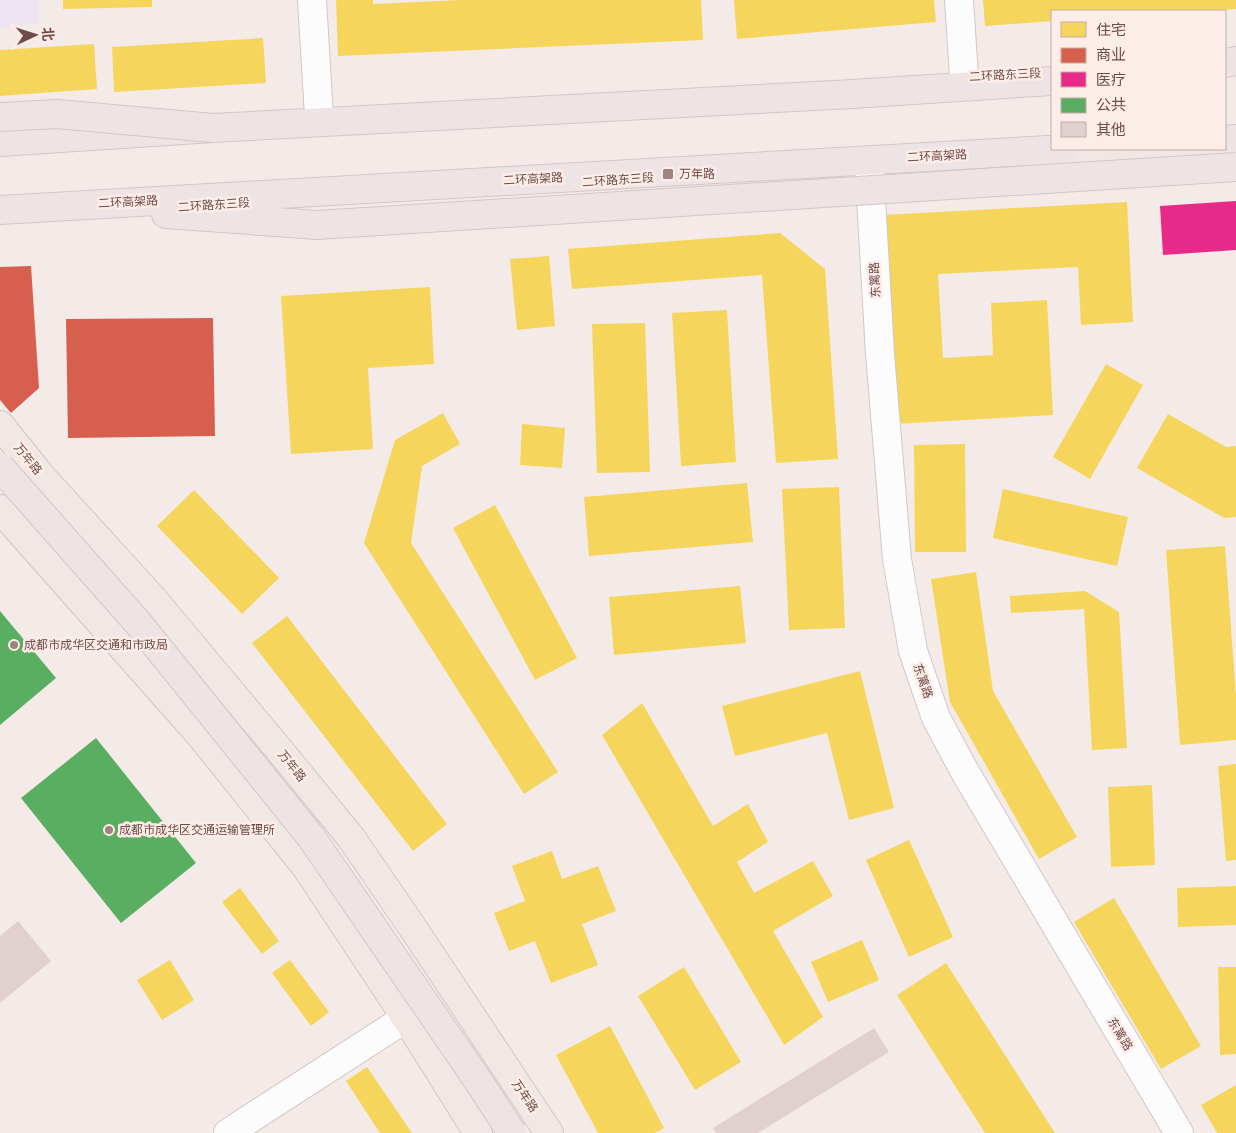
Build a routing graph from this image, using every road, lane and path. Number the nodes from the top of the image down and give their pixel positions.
1 (312, 0) edge
2 (959, 0) edge
3 (1051, 73) edge
4 (964, 77) junction
5 (1051, 81) edge
6 (319, 116) junction
7 (0, 117) edge
8 (213, 128) junction
9 (0, 132) edge
10 (0, 142) edge
11 (1051, 150) edge
12 (1236, 151) edge
13 (869, 164) junction
14 (1236, 167) edge
15 (0, 210) edge
16 (122, 211) junction
17 (0, 218) edge
18 (0, 425) edge
19 (0, 466) edge
20 (0, 509) edge
21 (406, 1018) junction
22 (543, 1123) edge
23 (228, 1133) edge
24 (478, 1133) edge
25 (482, 1133) edge
26 (512, 1133) edge
27 (1179, 1133) edge

1 - 6 street
2 - 4 street
3 - 4 main road, 二环路东三段
4 - 6 main road, 二环路东三段
5 - 8 highway
6 - 9 main road, 二环路东三段
7 - 8 highway, bridge
8 - 10 highway, bridge
11 - 15 highway, 二环高架路
12 - 13 main road, 二环路东三段
13 - 16 main road, 二环路东三段
13 - 27 street, 东篱路
14 - 16 highway, bridge
16 - 17 main road, 二环路东三段
18 - 22 main road, 万年路
19 - 26 highway, bridge
20 - 21 main road
21 - 23 street
21 - 24 main road
22 - 25 main road

